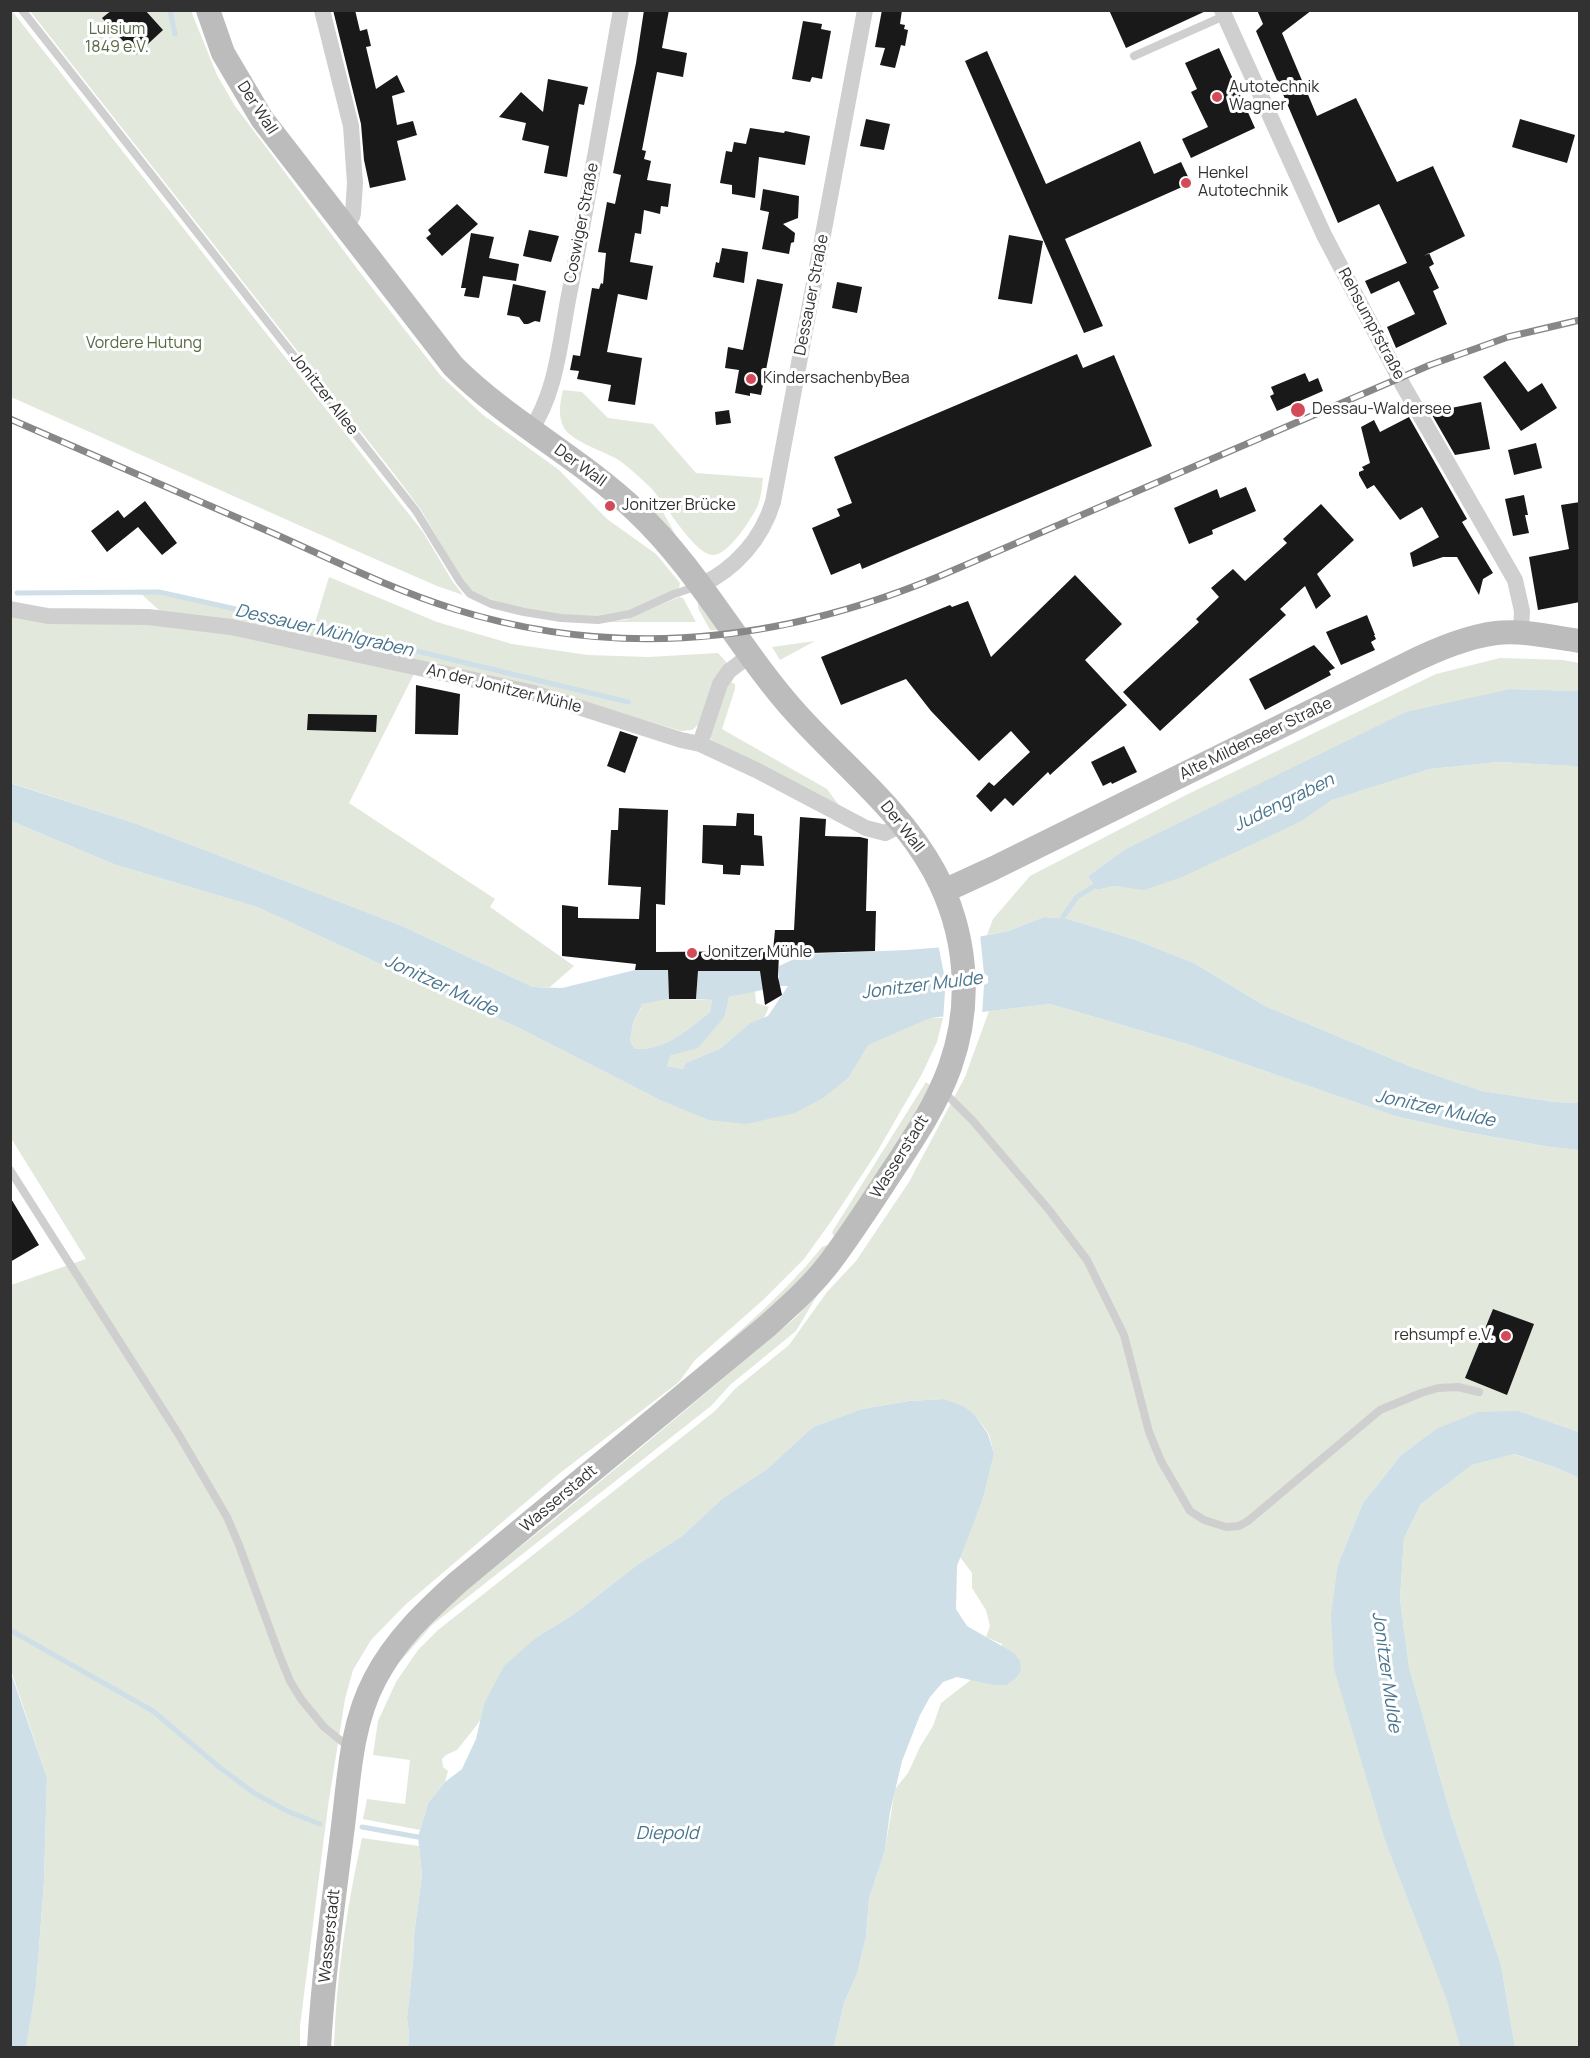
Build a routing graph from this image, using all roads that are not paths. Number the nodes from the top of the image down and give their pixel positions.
1 (22, 10) edge
2 (208, 10) edge
3 (322, 10) edge
4 (621, 10) edge
5 (865, 10) edge
6 (1223, 13) edge
7 (1134, 56) dead end
8 (344, 226) junction
9 (530, 431) junction
10 (701, 585) junction
11 (10, 609) edge
12 (1521, 633) junction
13 (1580, 641) edge
14 (750, 655) junction
15 (700, 744) junction
16 (903, 824) junction
17 (944, 891) junction
18 (962, 1024) joint
19 (940, 1089) junction
20 (10, 1170) edge
21 (1479, 1392) dead end
22 (352, 1750) junction
23 (319, 2048) edge

1 - 10 lane, Jonitzer Allee
2 - 8 main road, Der Wall
3 - 8 street
4 - 9 street, Coswiger Straße
5 - 10 street, Dessauer Straße
6 - 7 lane
6 - 12 street, Rehsumpfstraße
8 - 9 main road, Der Wall
9 - 10 main road, Der Wall
10 - 14 main road, Der Wall
11 - 15 street, An der Jonitzer Mühle
12 - 13 main road, Alte Mildenseer Straße
12 - 17 main road, Alte Mildenseer Straße
14 - 15 street
14 - 16 main road, Der Wall
15 - 16 street, An der Jonitzer Mühle
16 - 17 main road, Der Wall
17 - 18 main road, Der Wall
18 - 19 main road, Wasserstadt
19 - 21 lane
19 - 22 main road, Wasserstadt
20 - 22 lane
22 - 23 main road, Wasserstadt

